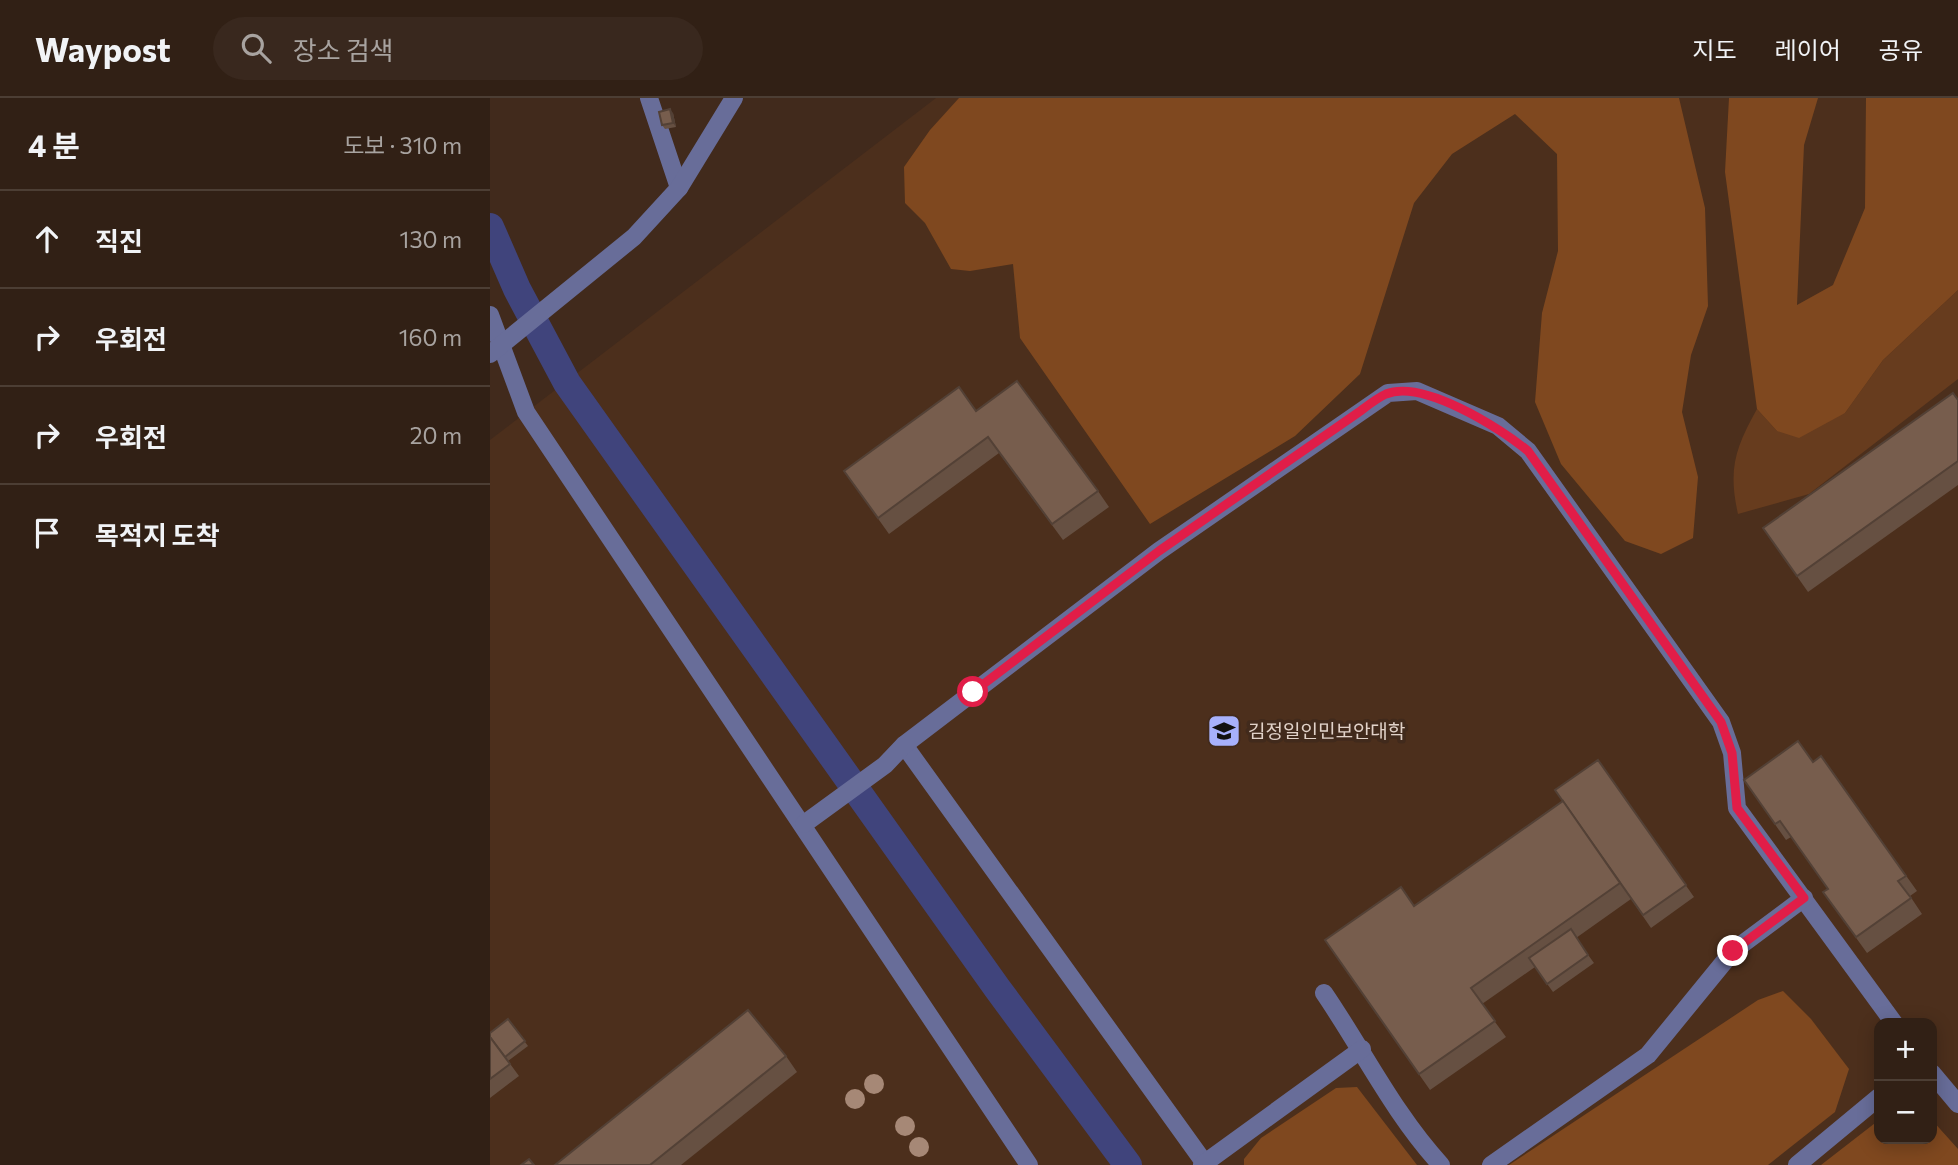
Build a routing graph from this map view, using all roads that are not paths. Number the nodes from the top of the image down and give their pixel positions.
1 (649, 98) edge
2 (734, 98) edge
3 (679, 188) junction
4 (490, 314) edge
5 (496, 349) edge
6 (904, 745) junction
7 (804, 824) junction
8 (1804, 898) junction
9 (1324, 993) dead end
10 (1890, 1018) edge
11 (1362, 1049) junction
12 (1937, 1079) edge
13 (1874, 1101) edge
14 (1958, 1104) edge
15 (1204, 1164) edge
16 (1029, 1165) edge
17 (1441, 1165) edge
18 (1491, 1165) edge
19 (1797, 1165) edge

1 - 3 street
2 - 3 street
3 - 5 street
4 - 5 street
5 - 7 street
6 - 7 street
6 - 8 street
6 - 15 street
7 - 16 street
8 - 10 street
8 - 18 street
9 - 11 street
11 - 15 street
11 - 17 street
12 - 14 street
13 - 19 street

